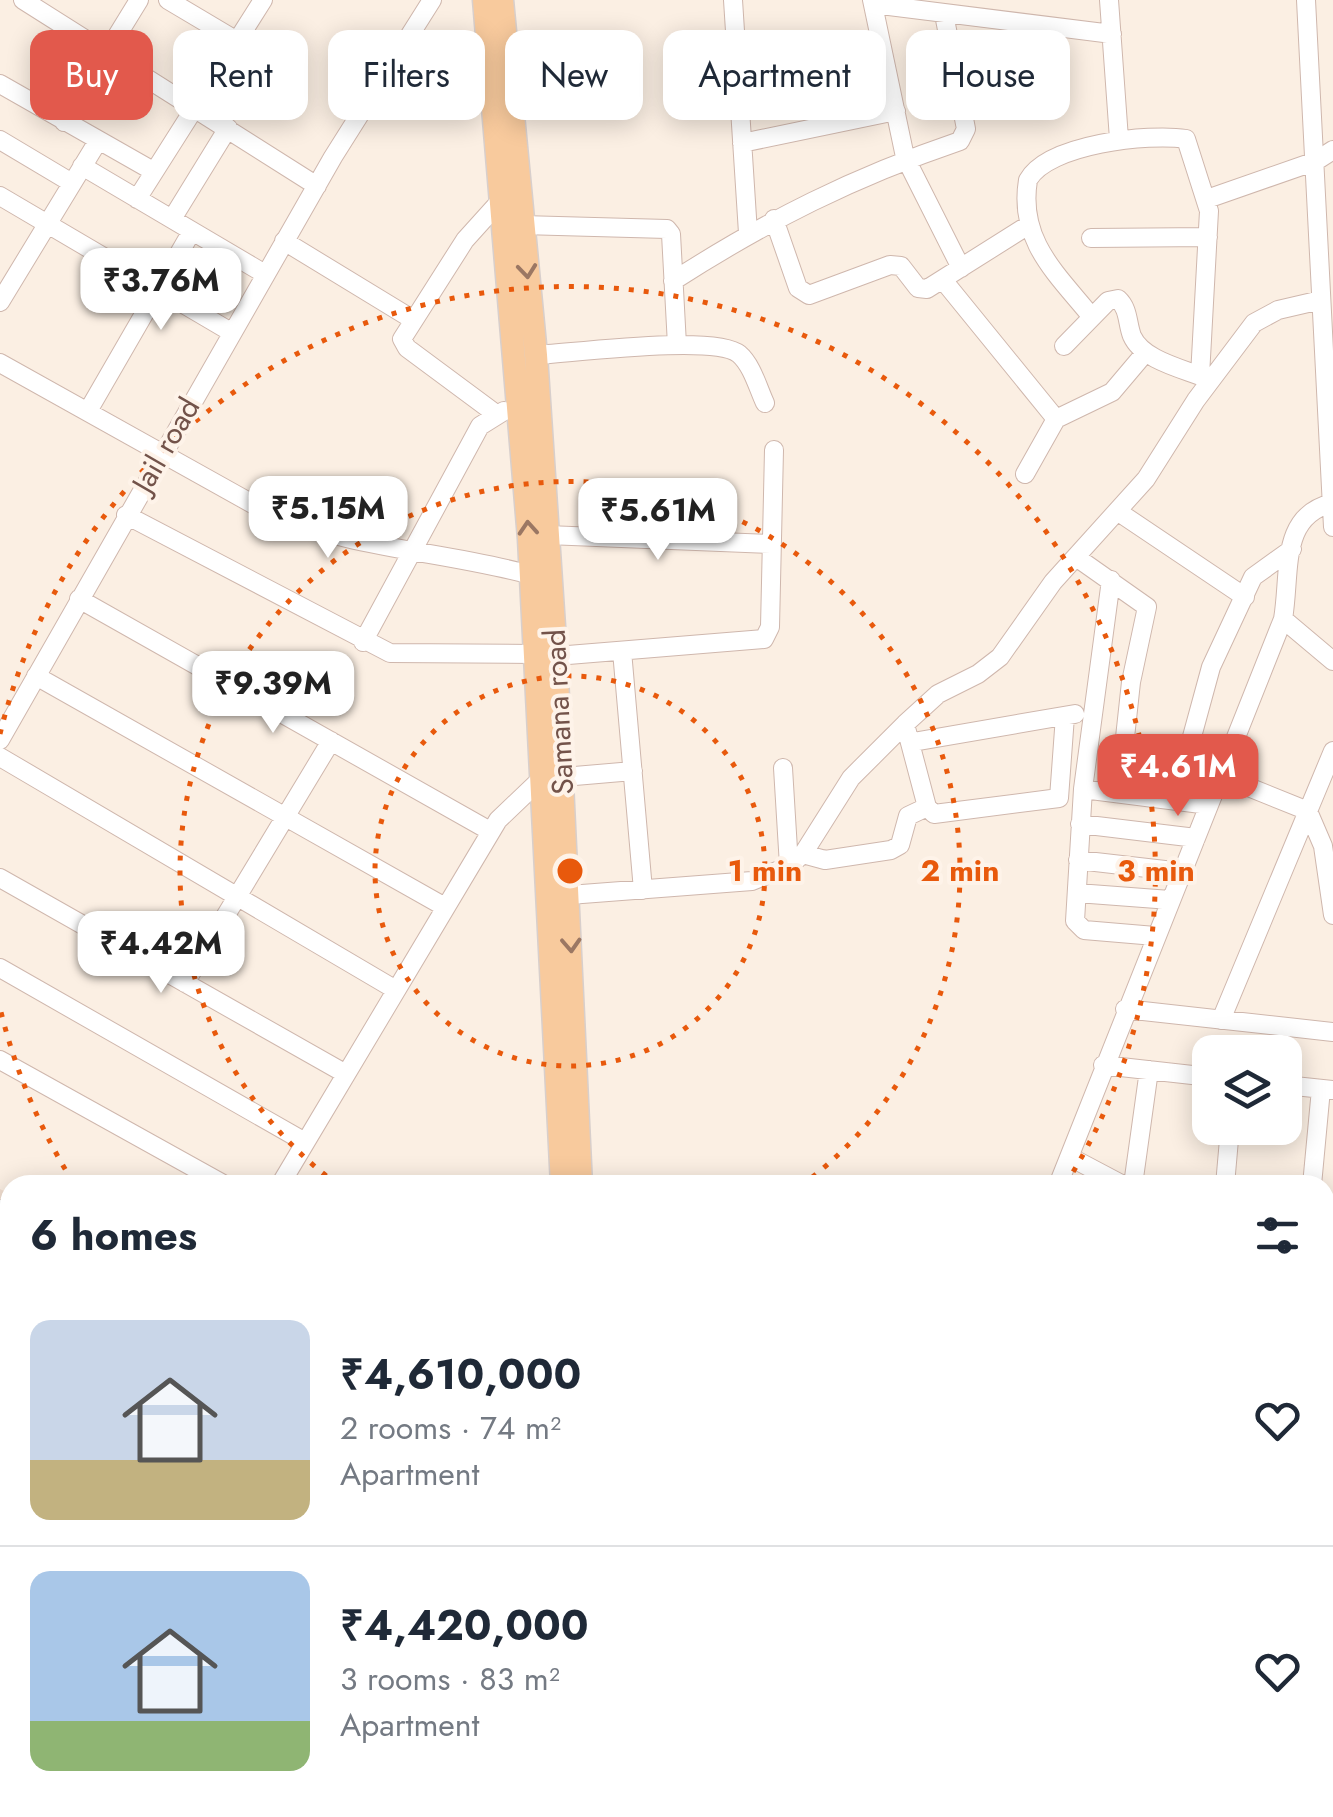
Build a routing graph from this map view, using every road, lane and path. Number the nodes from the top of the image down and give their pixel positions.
1 (22, 0) edge
2 (139, 0) edge
3 (168, 0) edge
4 (263, 0) edge
5 (432, 0) edge
6 (484, 0) edge
7 (502, 0) edge
8 (734, 0) edge
9 (1109, 0) edge
10 (1306, 0) edge
11 (872, 2) edge
12 (944, 14) junction
13 (72, 30) edge
14 (121, 30) edge
15 (218, 30) edge
16 (243, 30) edge
17 (1112, 34) junction
18 (0, 84) edge
19 (896, 111) junction
20 (187, 120) edge
21 (215, 120) edge
22 (64, 122) joint
23 (228, 128) junction
24 (1119, 139) junction
25 (0, 140) edge
26 (98, 141) junction
27 (742, 143) junction
28 (1333, 150) edge
29 (905, 157) junction
30 (1316, 160) junction
31 (82, 166) junction
32 (153, 171) junction
33 (72, 183) junction
34 (1325, 183) edge
35 (317, 186) junction
36 (0, 196) edge
37 (138, 199) junction
38 (502, 199) junction
39 (1207, 199) junction
40 (172, 219) junction
41 (774, 219) junction
42 (47, 224) junction
43 (522, 225) junction
44 (1027, 226) junction
45 (192, 231) junction
46 (748, 233) junction
47 (1208, 237) junction
48 (1091, 238) dead end
49 (284, 241) junction
50 (0, 262) edge
51 (960, 268) junction
52 (18, 273) junction
53 (265, 274) junction
54 (943, 280) junction
55 (673, 281) junction
56 (158, 290) junction
57 (1322, 300) junction
58 (0, 302) edge
59 (1091, 316) junction
60 (412, 319) junction
61 (231, 332) junction
62 (677, 345) junction
63 (1064, 346) dead end
64 (1145, 353) junction
65 (536, 356) junction
66 (0, 363) edge
67 (1330, 370) edge
68 (1205, 378) junction
69 (765, 403) dead end
70 (507, 410) junction
71 (88, 411) junction
72 (1056, 419) junction
73 (1330, 425) edge
74 (774, 450) dead end
75 (161, 453) junction
76 (1025, 474) dead end
77 (1331, 504) edge
78 (1117, 511) junction
79 (126, 514) junction
80 (1333, 527) edge
81 (547, 535) junction
82 (771, 544) junction
83 (414, 550) junction
84 (1292, 550) junction
85 (1076, 557) junction
86 (531, 575) junction
87 (1111, 580) junction
88 (1245, 598) junction
89 (79, 599) junction
90 (1282, 619) junction
91 (363, 642) junction
92 (622, 651) junction
93 (546, 655) junction
94 (1333, 661) edge
95 (36, 676) junction
96 (1092, 711) junction
97 (1065, 716) junction
98 (905, 724) junction
99 (0, 740) edge
100 (331, 741) junction
101 (913, 742) junction
102 (1333, 752) edge
103 (0, 757) edge
104 (782, 768) dead end
105 (633, 771) junction
106 (1221, 776) junction
107 (552, 778) junction
108 (1083, 789) junction
109 (1118, 793) junction
110 (1175, 799) junction
111 (1210, 805) junction
112 (927, 808) junction
113 (1308, 812) junction
114 (284, 816) junction
115 (1080, 824) junction
116 (490, 831) junction
117 (1196, 838) junction
118 (796, 860) junction
119 (1078, 860) junction
120 (1182, 872) junction
121 (0, 878) edge
122 (644, 890) junction
123 (1077, 893) junction
124 (568, 896) junction
125 (235, 899) junction
126 (1170, 900) junction
127 (445, 907) junction
128 (1333, 915) edge
129 (1155, 936) junction
130 (0, 968) edge
131 (185, 983) junction
132 (396, 990) junction
133 (1125, 1009) junction
134 (1221, 1020) junction
135 (1333, 1032) edge
136 (0, 1060) edge
137 (1103, 1065) junction
138 (1149, 1070) junction
139 (346, 1074) junction
140 (1192, 1075) edge
141 (1302, 1087) edge
142 (1327, 1090) edge
143 (305, 1142) junction
144 (1229, 1145) edge
145 (1070, 1157) junction
146 (207, 1175) edge
147 (286, 1175) edge
148 (562, 1175) edge
149 (581, 1175) edge
150 (1062, 1175) edge
151 (1104, 1175) edge
152 (1134, 1175) edge
153 (1226, 1175) edge
154 (1314, 1175) edge

1 - 13 street
2 - 14 street
3 - 15 street
4 - 16 street
5 - 35 street, Jail road
6 - 38 main road, Samana road
7 - 43 main road, Samana road
8 - 27 street
9 - 17 street
10 - 30 street
11 - 12 street
11 - 19 street
12 - 17 street
12 - 29 street
17 - 24 street
18 - 22 street
19 - 27 street
19 - 29 street
20 - 32 street
21 - 23 street
22 - 26 street
23 - 35 street
23 - 40 street
24 - 39 street
24 - 44 street
25 - 33 street
26 - 31 street
26 - 32 street
27 - 46 street
28 - 30 street
29 - 41 street
29 - 51 street
30 - 34 street
30 - 39 street
31 - 33 street
31 - 37 street
32 - 37 street
33 - 42 street
34 - 57 street
35 - 49 street, Jail road
36 - 42 street
37 - 40 street
38 - 60 street
38 - 70 main road, Samana road
39 - 47 street
40 - 45 street
41 - 46 street
41 - 54 street
42 - 52 street
42 - 56 street
43 - 55 street
43 -> 65 main road, Samana road
44 - 51 street
44 - 59 street
45 - 53 street
45 - 56 street
46 - 55 street
47 - 48 street
47 - 68 street
49 - 53 street, Jail road
49 - 60 street
50 - 52 street
51 - 54 street
52 - 58 street
53 - 61 street, Jail road
54 - 72 street
55 - 62 street
56 - 61 street
56 - 71 street
57 - 67 street
57 - 68 street
59 - 63 street
59 - 64 street
60 - 70 street
61 - 75 street, Jail road
62 - 65 street
62 - 69 street
64 - 68 street
64 - 72 street
65 - 81 main road, Samana road
66 - 71 street
67 - 73 street
68 - 78 street
70 - 83 street
86 -> 70 main road, Samana road
71 - 75 street
72 - 76 street
73 - 77 street
74 - 82 street
75 - 79 street, Jail road
75 - 83 street
77 - 80 street
77 - 84 street
78 - 85 street
78 - 88 street
79 - 89 street, Jail road
79 - 91 street
81 - 82 street
81 - 93 main road, Samana road
82 - 92 street
83 - 86 street
83 - 91 street
84 - 88 street
84 - 90 street
85 - 87 street
85 - 98 street
86 - 93 main road, Samana road
87 - 96 street
87 - 109 street
88 - 110 street
89 - 95 street, Jail road
89 - 100 street
90 - 94 street
90 - 106 street
91 - 93 street
92 - 93 street
92 - 105 street
93 - 107 main road, Samana road
95 - 99 street, Jail road
95 - 114 street
96 - 97 street
96 - 108 street
97 - 101 street
97 - 112 street
98 - 101 street
98 - 118 street
100 - 114 street
100 - 116 street
101 - 112 street
102 - 113 street
103 - 125 street
104 - 118 street
105 - 107 street
105 - 122 street
106 - 111 street
106 - 113 street
107 - 116 street
107 - 124 main road, Samana road
107 - 148 main road, Samana road
108 - 109 street
108 - 115 street
109 - 110 street
110 - 111 street
111 - 117 street
112 - 118 street
113 - 128 street
113 - 134 street
114 - 125 street
114 - 127 street
115 - 117 street
115 - 119 street
116 - 127 street
117 - 120 street
118 - 122 street
119 - 120 street
119 - 123 street
120 - 126 street
121 - 131 street
122 - 124 street
123 - 126 street
123 - 129 street
124 -> 149 main road, Samana road
125 - 131 street
125 - 132 street
126 - 129 street
127 - 132 street
129 - 133 street
130 - 143 street
131 - 139 street
132 - 139 street
133 - 134 street
133 - 137 street
134 - 135 street
136 - 146 street
137 - 138 street
137 - 145 street
138 - 140 street
138 - 152 street
139 - 143 street
141 - 142 street
142 - 154 street
143 - 147 street
144 - 153 street
145 - 150 street
145 - 151 street

